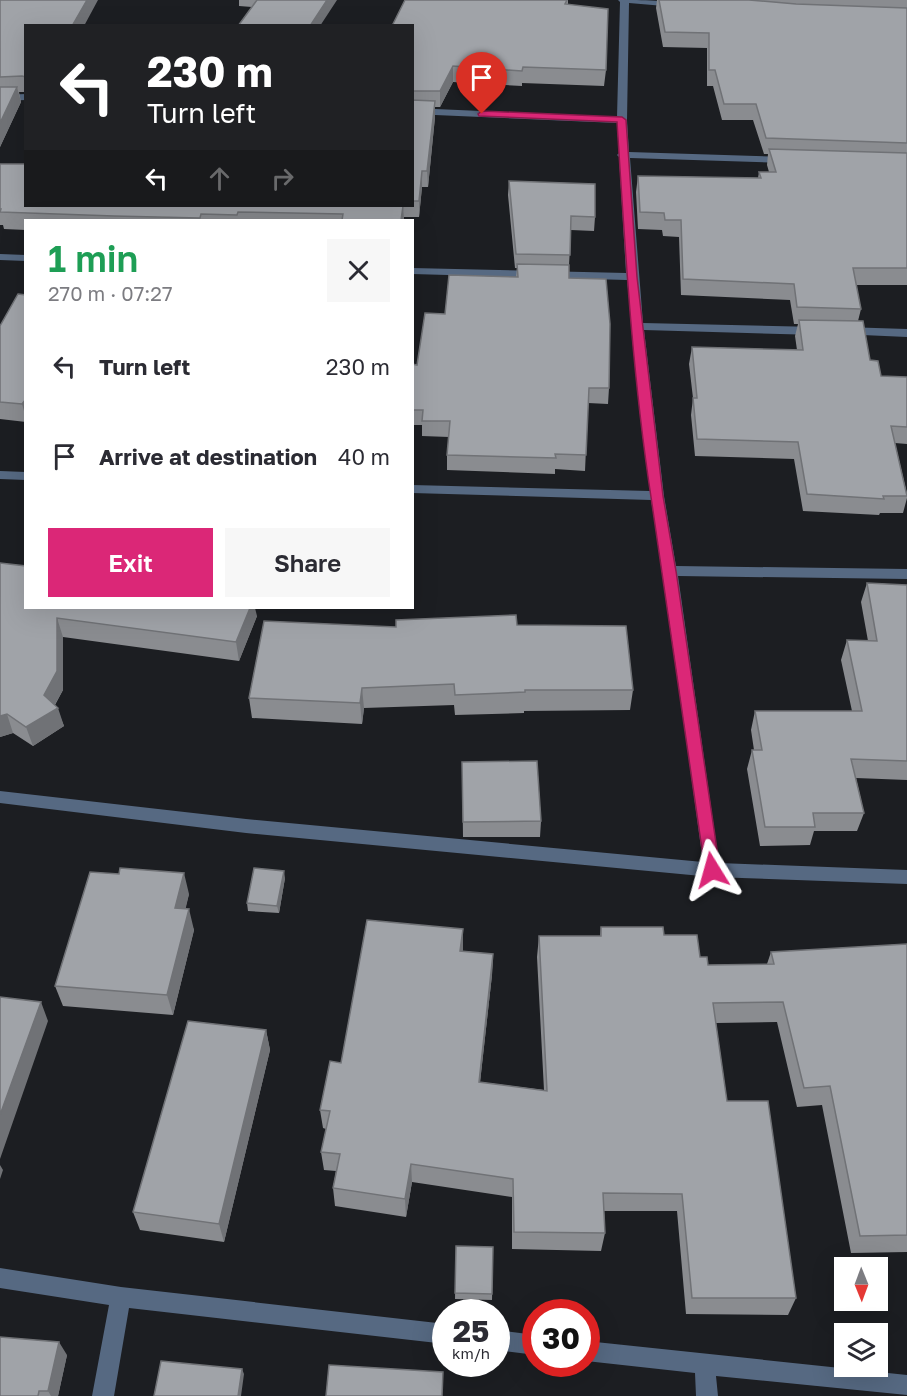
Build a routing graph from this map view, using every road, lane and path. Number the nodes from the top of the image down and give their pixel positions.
1 (624, 0) edge
2 (681, 5) edge
3 (24, 97) edge
4 (0, 98) edge
5 (414, 111) edge
6 (622, 120) junction
7 (622, 155) junction
8 (800, 160) edge
9 (0, 258) edge
10 (24, 258) edge
11 (414, 271) edge
12 (632, 277) junction
13 (639, 326) junction
14 (907, 333) edge
15 (0, 475) edge
16 (24, 476) edge
17 (414, 489) edge
18 (657, 496) junction
19 (670, 571) junction
20 (907, 574) edge
21 (0, 797) edge
22 (712, 870) junction
23 (907, 877) edge
24 (0, 1278) edge
25 (121, 1297) junction
26 (432, 1332) edge
27 (600, 1353) edge
28 (705, 1364) junction
29 (907, 1385) edge
30 (103, 1396) edge
31 (707, 1396) edge

1 - 2 street
1 - 6 street
3 - 4 street
5 - 6 street
6 - 7 street
7 - 8 street
7 - 12 street
9 - 10 street
11 - 12 street
12 - 13 street
13 - 14 street
13 - 18 street
15 - 16 street
17 - 18 street
18 - 19 street
19 - 20 street
19 - 22 street
21 - 22 street
22 - 23 street
24 - 25 street
25 - 26 street
25 - 30 street
27 - 28 street
28 - 29 street
28 - 31 street

